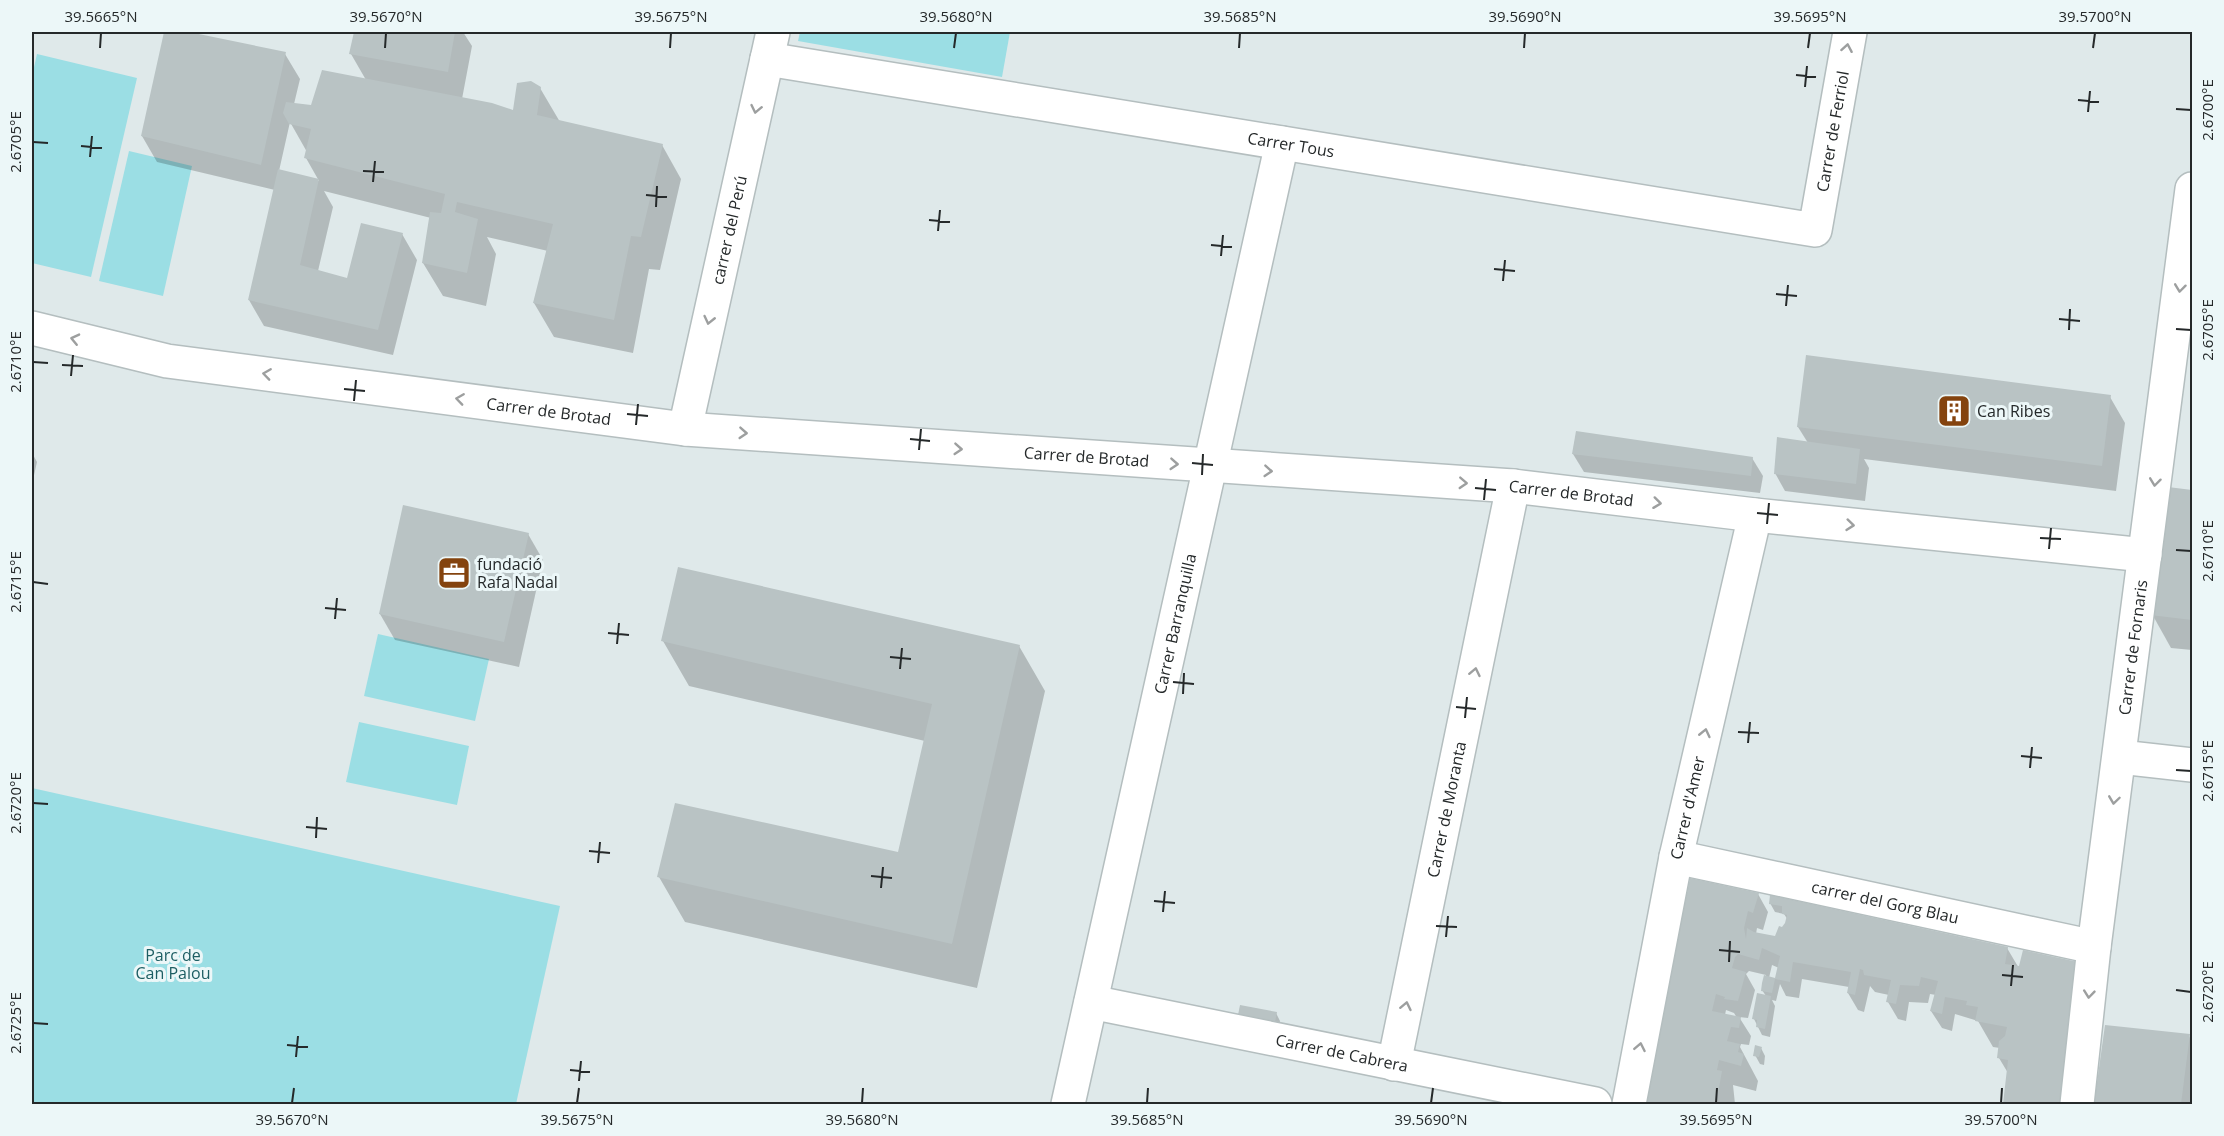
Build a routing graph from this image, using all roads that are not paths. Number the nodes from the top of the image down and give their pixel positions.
1 (1850, 32) edge
2 (770, 45) edge
3 (1282, 143) junction
4 (2193, 189) edge
5 (1815, 230) joint
6 (32, 328) edge
7 (685, 429) junction
8 (1210, 467) junction
9 (1513, 486) junction
10 (1755, 515) junction
11 (2145, 555) junction
12 (2120, 757) junction
13 (2193, 765) edge
14 (1676, 857) junction
15 (2094, 947) junction
16 (1091, 1002) junction
17 (1394, 1064) junction
18 (1068, 1104) edge
19 (1595, 1104) edge
20 (1629, 1104) edge
21 (2077, 1104) edge

5 -> 1 street, Carrer de Ferriol
2 - 3 street, Carrer Tous
2 -> 7 street, carrer del Perú
3 - 5 street, Carrer Tous
3 - 8 street, Carrer Barranquilla
4 -> 11 street, Carrer de Fornaris
7 -> 6 street, Carrer de Brotad
7 -> 8 street, Carrer de Brotad
8 -> 9 street, Carrer de Brotad
8 - 16 street, Carrer Barranquilla
9 -> 10 street, Carrer de Brotad
17 -> 9 street, Carrer de Moranta
10 -> 11 street, Carrer de Brotad
14 -> 10 street, Carrer d'Amer
11 - 12 street, Carrer de Fornaris
12 - 13 street
12 -> 15 street, Carrer de Fornaris
14 - 15 street, carrer del Gorg Blau
20 -> 14 street, Carrer d'Amer
15 -> 21 street, Carrer de Fornaris
16 - 17 street, Carrer de Cabrera
16 - 18 street, Carrer Barranquilla
17 - 19 street, Carrer de Cabrera

